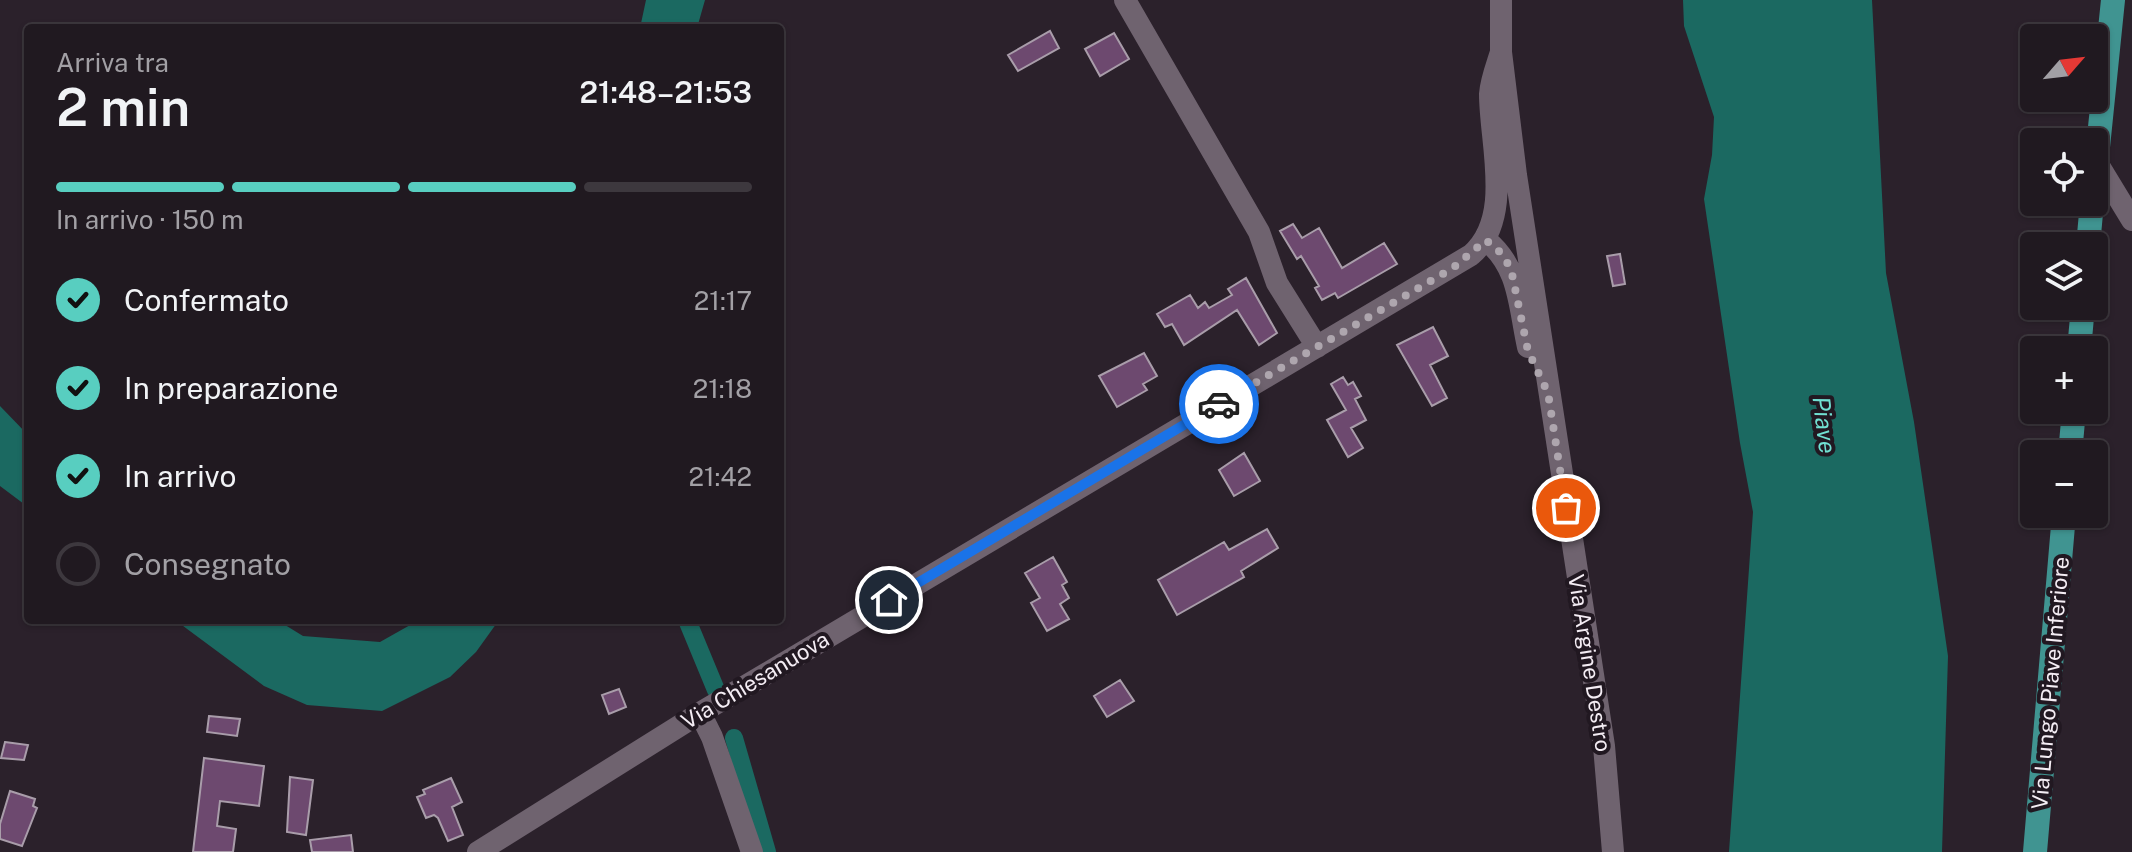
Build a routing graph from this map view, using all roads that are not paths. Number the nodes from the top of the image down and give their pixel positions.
1 (1125, 0) edge
2 (1501, 0) edge
3 (2113, 0) edge
4 (1501, 52) junction
5 (2099, 128) edge
6 (2108, 181) edge
7 (2132, 220) edge
8 (1486, 240) junction
9 (1317, 347) junction
10 (1548, 393) junction
11 (2063, 528) edge
12 (700, 713) junction
13 (478, 852) edge
14 (752, 852) edge
15 (1613, 852) edge
16 (2035, 852) edge

1 - 9 street
2 - 4 street, Via Argine Destro
3 - 5 main road
4 - 8 street
4 - 10 street, Via Argine Destro
6 - 7 street
8 - 9 street, Via Chiesanuova
8 - 10 street
9 - 12 street, Via Chiesanuova
10 - 15 street, Via Argine Destro
11 - 16 main road, Via Lungo Piave Inferiore
12 - 13 street, Via Chiesanuova
12 - 14 street

